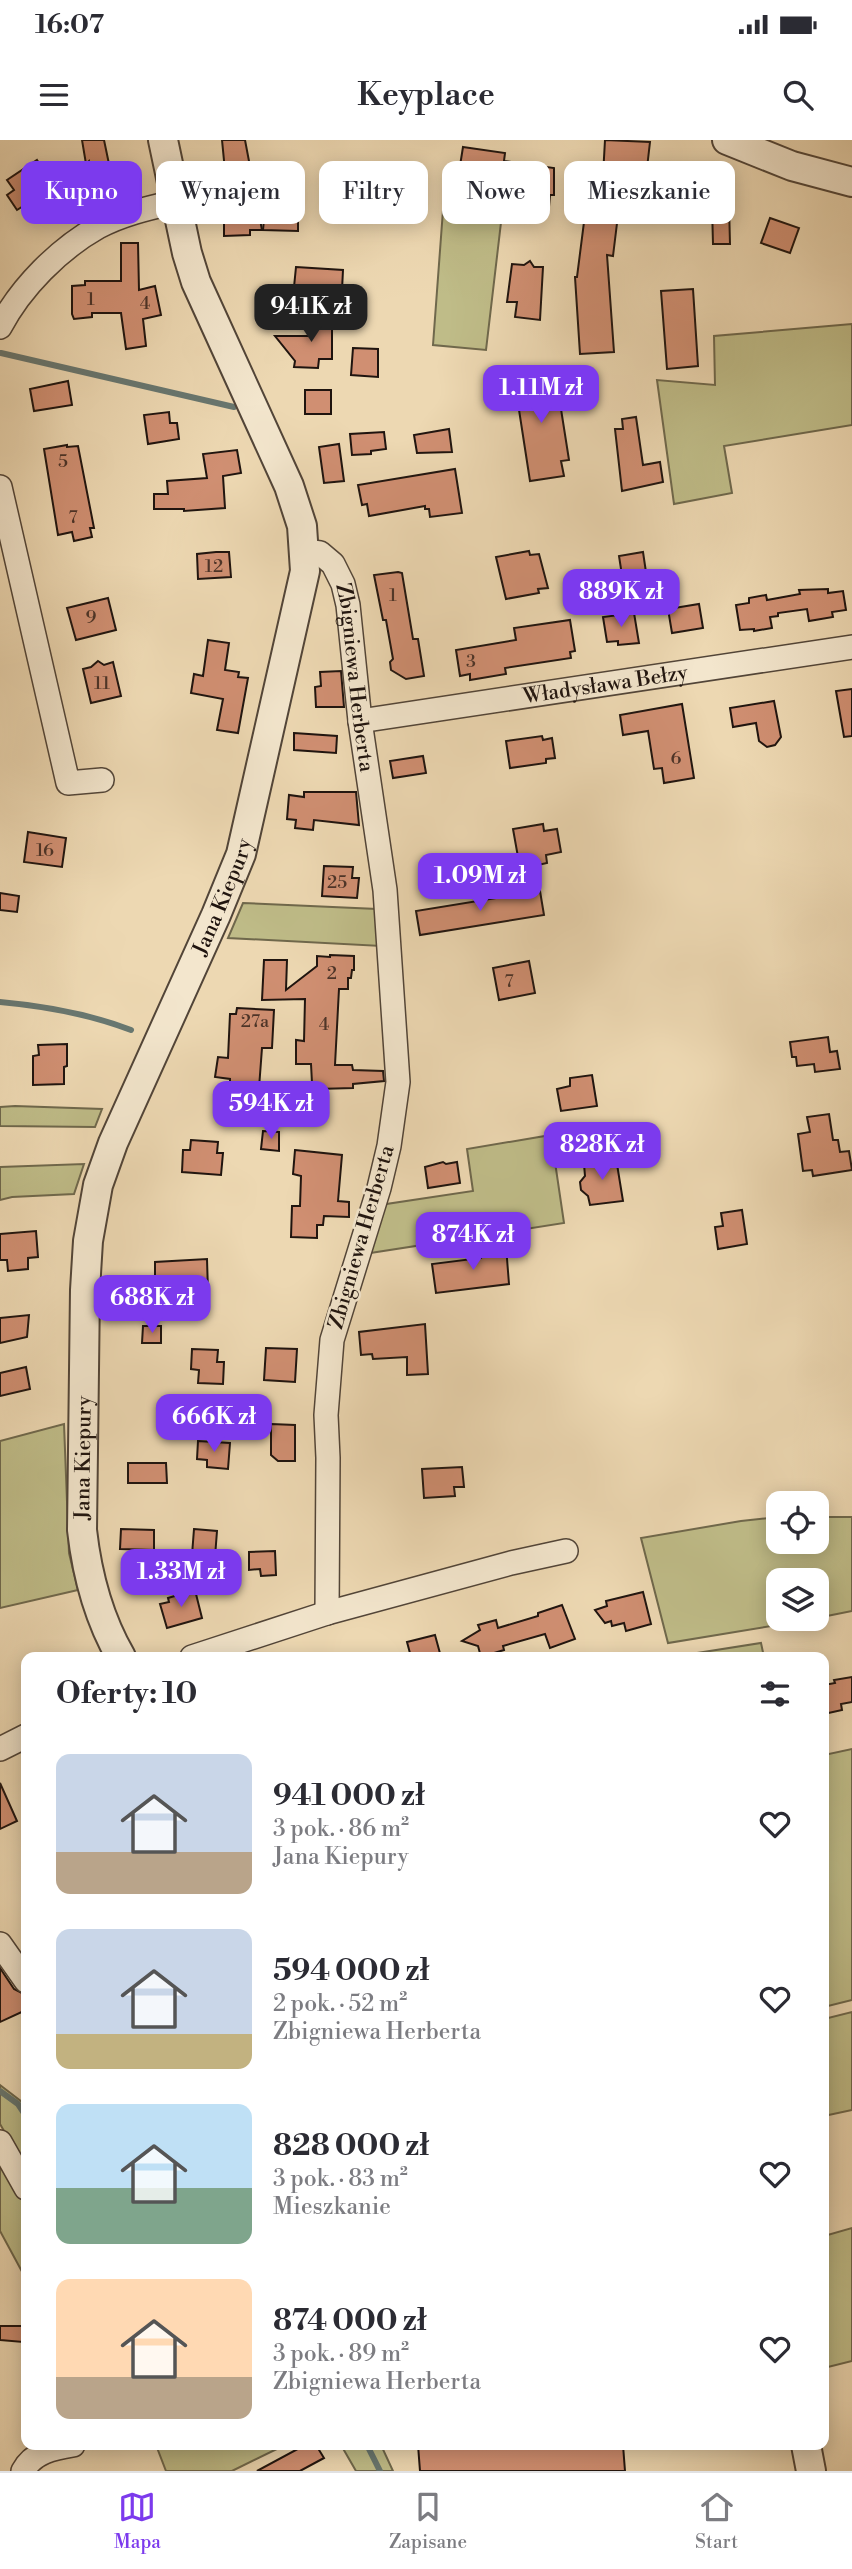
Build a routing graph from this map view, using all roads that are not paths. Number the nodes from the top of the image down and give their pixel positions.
1 (163, 140) edge
2 (727, 140) edge
3 (167, 161) edge
4 (852, 182) edge
5 (156, 207) edge
6 (181, 224) edge
7 (0, 327) edge
8 (0, 487) edge
9 (305, 551) junction
10 (852, 647) edge
11 (360, 721) junction
12 (102, 780) dead end
13 (566, 1551) dead end
14 (327, 1613) junction
15 (119, 1652) edge
16 (207, 1652) edge
17 (21, 1739) edge
18 (0, 1749) edge
19 (0, 1944) edge
20 (21, 1974) edge
21 (0, 2142) edge
22 (21, 2179) edge
23 (56, 2450) edge
24 (807, 2450) edge
25 (23, 2471) edge
26 (811, 2471) edge

1 - 3 street, Jana Kiepury
2 - 4 street
5 - 7 street
6 - 9 street, Jana Kiepury
8 - 12 street
9 - 11 street, Zbigniewa Herberta
9 - 15 street, Jana Kiepury
10 - 11 street, Władysława Bełzy
11 - 14 street, Zbigniewa Herberta
13 - 14 street
14 - 16 street
17 - 18 street
19 - 20 street
21 - 22 street
23 - 25 street
24 - 26 street

